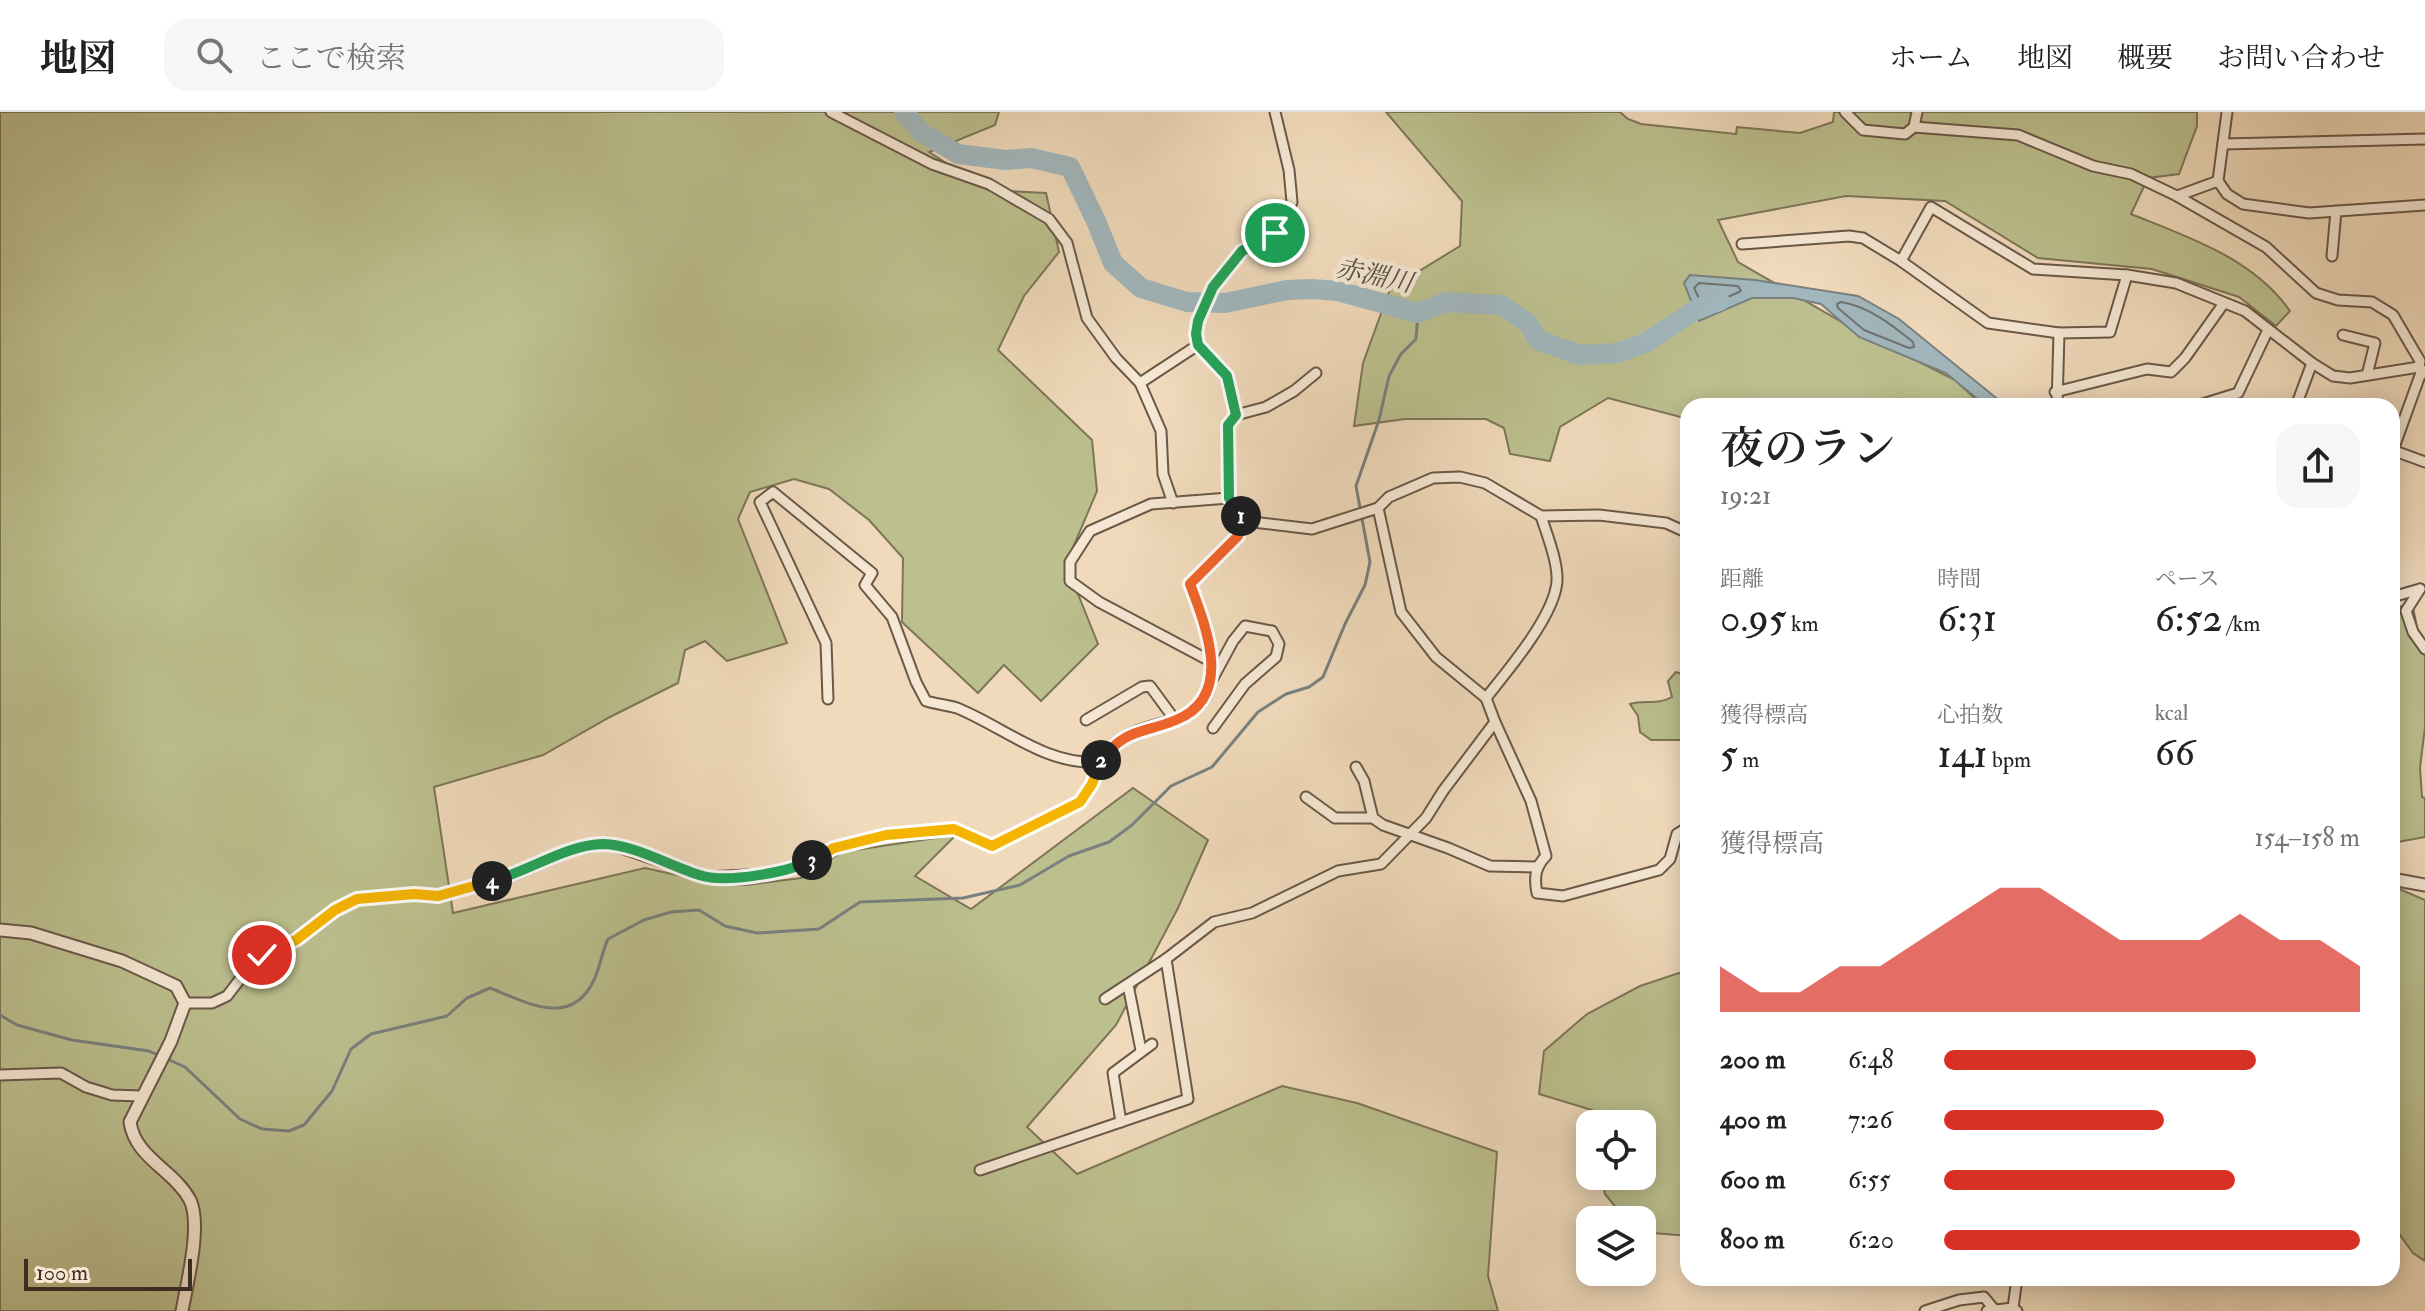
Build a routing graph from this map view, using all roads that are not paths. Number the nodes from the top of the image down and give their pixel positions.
1 (831, 112) edge
2 (1275, 112) edge
3 (1845, 112) edge
4 (1917, 112) edge
5 (2227, 112) edge
6 (1914, 127) junction
7 (2425, 139) edge
8 (2223, 144) junction
9 (2218, 181) junction
10 (2177, 196) junction
11 (2425, 205) edge
12 (2336, 211) junction
13 (1742, 244) dead end
14 (2332, 256) dead end
15 (1901, 261) junction
16 (2127, 275) junction
17 (2224, 303) junction
18 (2268, 330) junction
19 (2059, 333) junction
20 (2343, 335) dead end
21 (1198, 345) junction
22 (2312, 363) junction
23 (2422, 367) edge
24 (1316, 373) dead end
25 (2367, 375) junction
26 (1140, 383) junction
27 (2055, 392) junction
28 (2056, 398) edge
29 (2222, 398) edge
30 (2299, 398) edge
31 (1236, 415) junction
32 (2400, 428) edge
33 (2400, 453) edge
34 (2425, 462) edge
35 (1229, 498) junction
36 (1173, 503) junction
37 (1375, 510) junction
38 (1541, 516) junction
39 (1244, 521) junction
40 (1680, 529) edge
41 (2423, 588) edge
42 (2400, 595) edge
43 (2413, 632) junction
44 (2425, 634) edge
45 (2425, 649) edge
46 (1210, 661) junction
47 (1212, 681) junction
48 (1486, 698) junction
49 (828, 699) dead end
50 (1086, 720) dead end
51 (1175, 720) junction
52 (1495, 722) junction
53 (1213, 728) dead end
54 (1100, 762) junction
55 (1356, 767) dead end
56 (1306, 797) dead end
57 (1373, 818) junction
58 (1680, 832) edge
59 (1410, 835) junction
60 (1538, 867) junction
61 (2400, 880) edge
62 (2425, 885) edge
63 (0, 930) edge
64 (1166, 959) junction
65 (1128, 985) junction
66 (1105, 999) dead end
67 (185, 1003) junction
68 (1152, 1044) dead end
69 (1141, 1050) junction
70 (0, 1075) edge
71 (141, 1096) junction
72 (1121, 1122) junction
73 (980, 1170) dead end
74 (2016, 1286) edge
75 (2015, 1309) edge
76 (1990, 1310) edge
77 (182, 1311) edge
78 (1925, 1311) edge

1 - 26 street
2 - 21 street
3 - 6 street
4 - 6 street
5 - 8 street
6 - 10 street
7 - 8 street
8 - 9 street
9 - 10 street
9 - 12 street
10 - 23 street
11 - 12 street
12 - 14 street
13 - 15 street
15 - 16 street
15 - 19 street
16 - 17 street
16 - 19 street
17 - 18 street
17 - 27 street
18 - 22 street
18 - 29 street
19 - 27 street
20 - 25 street
21 - 26 street
21 - 31 street
22 - 25 street
22 - 30 street
23 - 25 street
23 - 32 street
24 - 31 street
26 - 36 street
27 - 28 street
31 - 35 street
33 - 34 street
35 - 36 street
35 - 39 street
36 - 46 street
37 - 38 street
37 - 39 street
37 - 48 street
38 - 40 street
38 - 48 street
39 - 46 street
41 - 42 street
41 - 43 street
43 - 44 street
43 - 45 street
46 - 47 street
47 - 51 street
47 - 53 street
48 - 52 street
49 - 54 street
50 - 51 street
51 - 54 street
52 - 59 street
52 - 60 street
54 - 67 street
55 - 57 street
56 - 57 street
57 - 59 street
58 - 60 street
59 - 60 street
59 - 64 street
61 - 62 street
63 - 67 street
64 - 65 street
64 - 72 street
65 - 66 street
65 - 69 street
67 - 71 street
68 - 69 street
69 - 72 street
70 - 71 street
71 - 77 street
72 - 73 street
74 - 75 street
75 - 76 street
76 - 78 street

